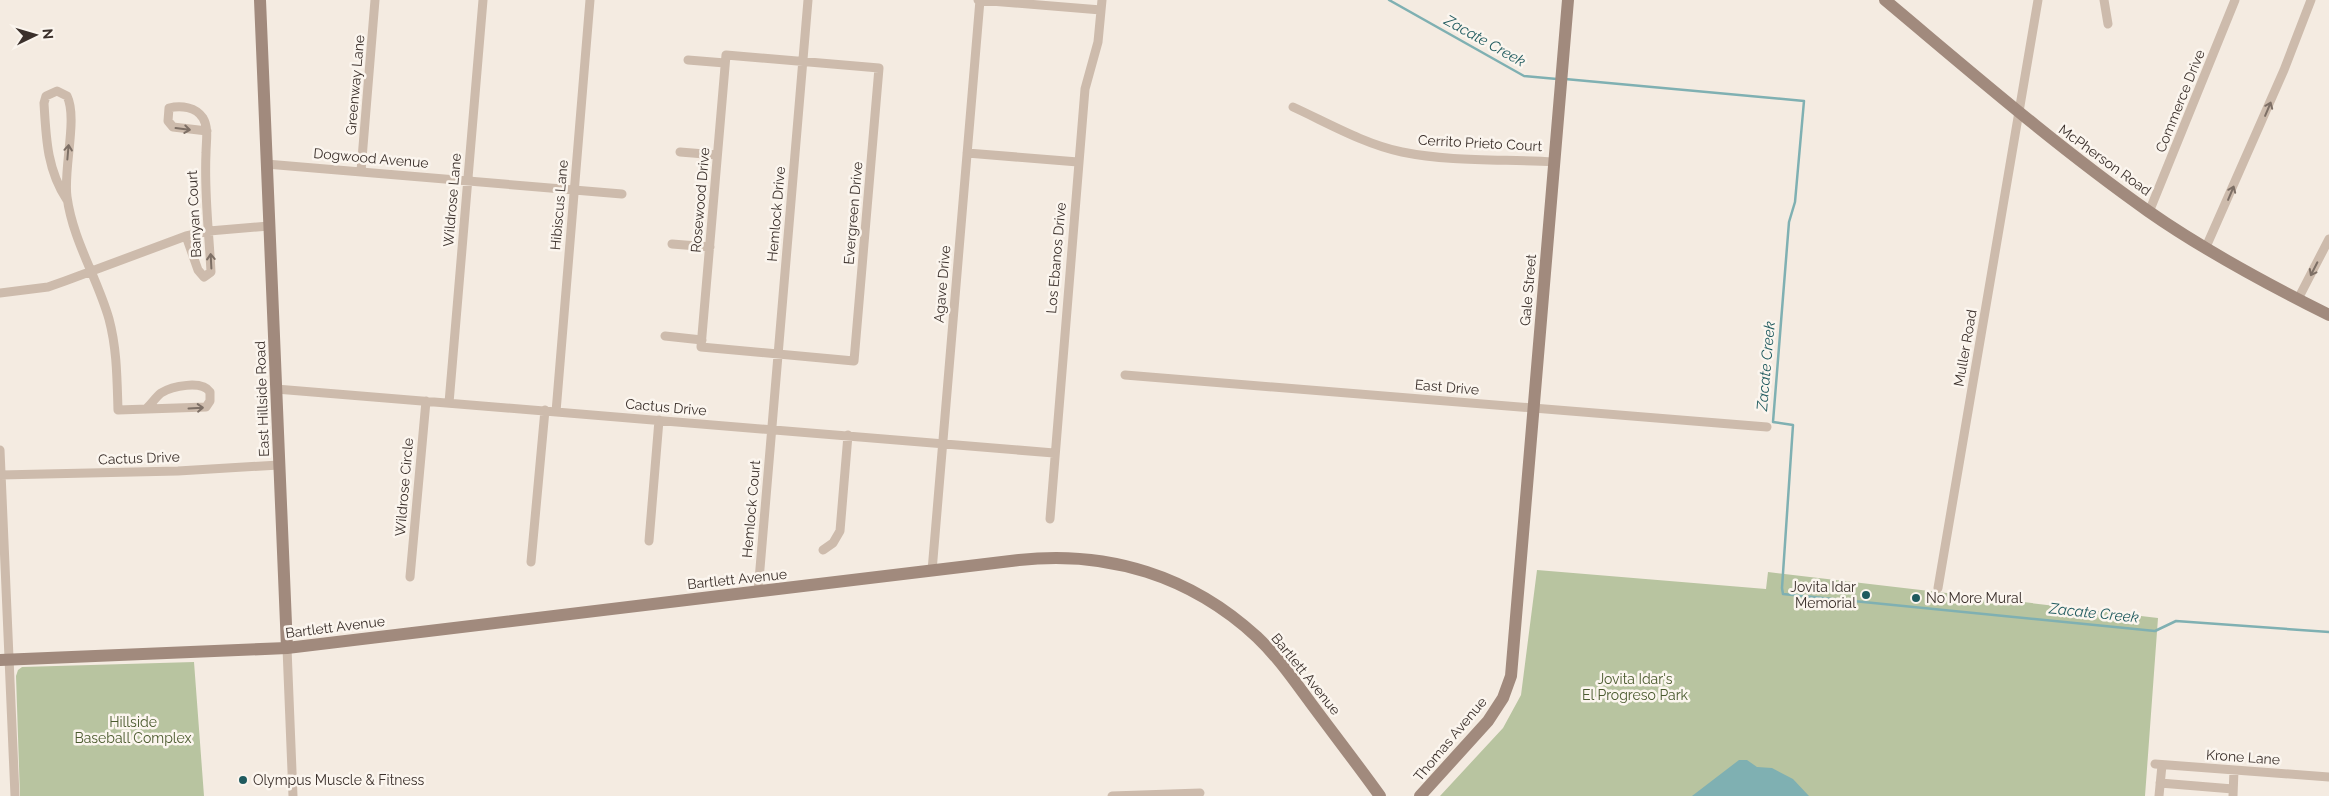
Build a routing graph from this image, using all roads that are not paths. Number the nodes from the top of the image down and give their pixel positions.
1 (260, 0) edge
2 (375, 0) edge
3 (483, 0) edge
4 (590, 0) edge
5 (808, 0) edge
6 (979, 0) edge
7 (1102, 0) edge
8 (1568, 0) edge
9 (1885, 0) edge
10 (2038, 0) edge
11 (2104, 0) edge
12 (2234, 0) edge
13 (2311, 0) edge
14 (1101, 10) junction
15 (2108, 24) dead end
16 (726, 59) junction
17 (688, 60) dead end
18 (803, 61) junction
19 (1293, 106) dead end
20 (2019, 113) junction
21 (207, 131) dead end
22 (680, 152) dead end
23 (967, 153) junction
24 (718, 155) junction
25 (1078, 162) junction
26 (1554, 162) junction
27 (266, 164) junction
28 (361, 172) junction
29 (468, 180) junction
30 (574, 190) junction
31 (622, 194) dead end
32 (67, 200) junction
33 (2150, 212) junction
34 (269, 226) junction
35 (209, 230) junction
36 (186, 236) junction
37 (2329, 239) edge
38 (672, 244) dead end
39 (710, 247) junction
40 (2206, 247) junction
41 (90, 273) junction
42 (0, 293) edge
43 (2298, 299) junction
44 (2329, 315) edge
45 (665, 336) dead end
46 (702, 343) junction
47 (778, 354) junction
48 (1125, 375) dead end
49 (276, 389) junction
50 (426, 401) junction
51 (449, 402) junction
52 (147, 408) junction
53 (1534, 408) junction
54 (545, 410) junction
55 (556, 412) junction
56 (659, 420) junction
57 (1767, 427) dead end
58 (772, 430) junction
59 (848, 435) junction
60 (942, 444) junction
61 (0, 450) edge
62 (1054, 453) junction
63 (279, 465) junction
64 (0, 475) edge
65 (1050, 519) dead end
66 (649, 541) dead end
67 (823, 550) dead end
68 (532, 562) dead end
69 (932, 571) junction
70 (410, 577) dead end
71 (1519, 582) joint
72 (1938, 588) dead end
73 (758, 592) junction
74 (287, 648) junction
75 (5, 660) edge
76 (2234, 770) junction
77 (2329, 776) edge
78 (2160, 783) junction
79 (1200, 793) dead end
80 (2233, 793) edge
81 (15, 796) edge
82 (293, 796) edge
83 (1112, 796) edge
84 (1380, 796) edge
85 (1420, 796) edge
86 (2159, 796) edge

1 - 27 main road, East Hillside Road
2 - 28 street, Greenway Lane
3 - 29 street, Wildrose Lane
4 - 30 street, Hibiscus Lane
5 - 18 street, Hemlock Drive
6 - 14 street
6 - 23 street, Agave Drive
7 - 14 street, Los Ebanos Drive
8 - 26 main road, Gale Street
9 - 20 main road, McPherson Road
10 - 20 street, Muller Road
11 - 15 street
12 - 33 street, Commerce Drive
40 -> 13 street
14 - 25 street, Los Ebanos Drive
16 - 17 street
16 - 18 street
16 - 24 street, Rosewood Drive
18 - 47 street, Hemlock Drive
18 - 47 street, Evergreen Drive
19 - 26 street, Cerrito Prieto Court
20 - 33 main road, McPherson Road
20 - 72 street, Muller Road
21 - 35 street, Banyan Court
22 - 24 street
23 - 25 street
23 - 60 street, Agave Drive
24 - 39 street, Rosewood Drive
25 - 62 street, Los Ebanos Drive
26 - 53 main road, Gale Street
27 - 28 street, Dogwood Avenue
27 - 34 main road, East Hillside Road
28 - 29 street, Dogwood Avenue
29 - 30 street, Dogwood Avenue
29 - 51 street, Wildrose Lane
30 - 31 street, Dogwood Avenue
30 - 55 street, Hibiscus Lane
32 -> 32 street
32 - 41 street
33 - 40 main road, McPherson Road
34 - 35 street
34 - 49 main road, East Hillside Road
35 - 36 street
36 -> 35 street, Banyan Court
36 - 41 street
37 -> 43 street
38 - 39 street
39 - 46 street, Rosewood Drive
40 - 43 main road, McPherson Road
41 - 42 street
41 - 52 street
43 - 44 main road, McPherson Road
45 - 46 street
46 - 47 street
47 - 58 street, Hemlock Drive
48 - 53 street, East Drive
49 - 50 street, Cactus Drive
49 - 63 main road, East Hillside Road
50 - 51 street, Cactus Drive
50 - 70 street, Wildrose Circle
51 - 54 street, Cactus Drive
52 -> 52 street
53 - 57 street, East Drive
53 - 71 main road, Gale Street
54 - 55 street, Cactus Drive
54 - 68 street
55 - 56 street, Cactus Drive
56 - 58 street, Cactus Drive
56 - 66 street
58 - 59 street, Cactus Drive
58 - 73 street, Hemlock Court
59 - 60 street, Cactus Drive
59 - 67 street
60 - 62 street, Cactus Drive
60 - 69 street, Agave Drive
61 - 64 street
62 - 65 street, Los Ebanos Drive
63 - 64 street, Cactus Drive
63 - 74 main road, East Hillside Road
64 - 75 street
69 - 73 main road, Bartlett Avenue
69 - 84 main road, Bartlett Avenue
71 - 85 main road, Thomas Avenue
73 - 74 main road, Bartlett Avenue
74 - 75 main road, Bartlett Avenue
74 - 82 street, East Hillside Road
75 - 81 street
76 - 77 street, Krone Lane
76 - 78 street, Krone Lane
76 - 80 street
78 - 80 street
78 - 86 street
79 - 83 street

